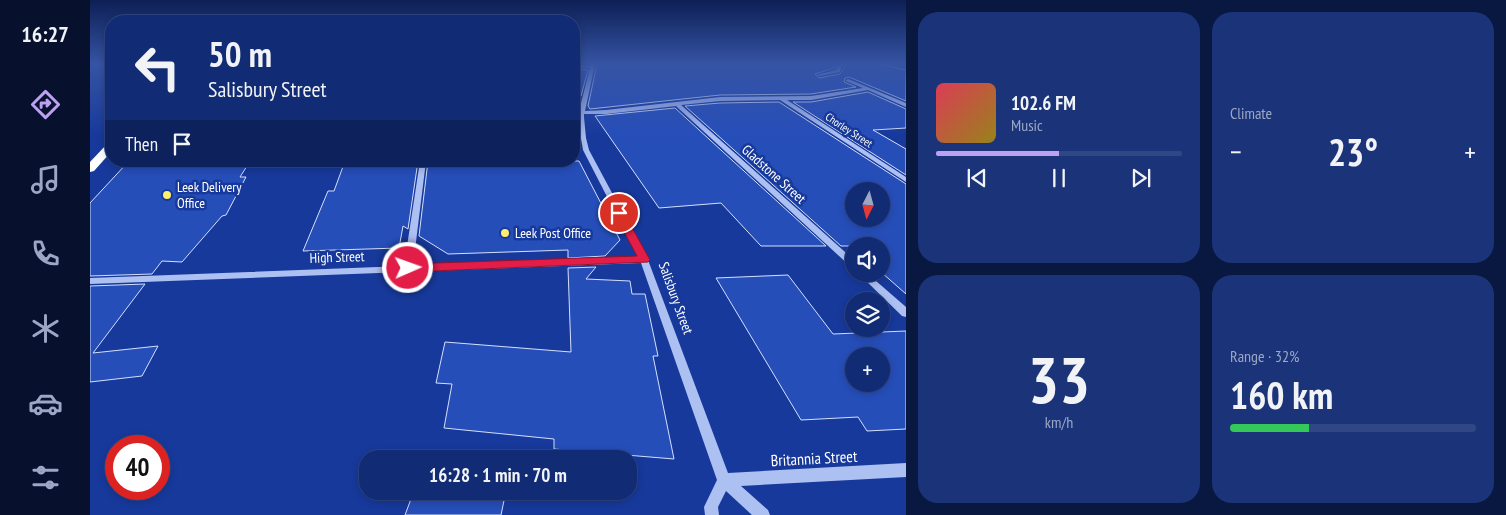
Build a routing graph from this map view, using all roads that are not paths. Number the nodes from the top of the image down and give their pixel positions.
1 (586, 88) edge
2 (867, 89) joint
3 (781, 98) junction
4 (677, 104) junction
5 (906, 105) edge
6 (580, 113) junction
7 (105, 152) edge
8 (91, 167) edge
9 (421, 167) edge
10 (906, 180) edge
11 (845, 257) edge
12 (644, 260) junction
13 (408, 268) junction
14 (90, 281) edge
15 (872, 282) edge
16 (906, 313) edge
17 (906, 470) edge
18 (724, 480) junction
19 (712, 515) edge
20 (763, 515) edge

1 - 6 street
2 - 3 street
2 - 5 street
3 - 4 street
3 - 10 street, Chorley Street
4 - 6 street
4 - 11 street, Gladstone Street
6 - 12 street, Salisbury Street
7 - 8 highway
9 - 13 street
12 - 13 street, High Street
12 - 18 street, Salisbury Street
13 - 14 street, High Street
15 - 16 street
17 - 18 street, Britannia Street
18 - 19 street
18 - 20 street, Salisbury Street

